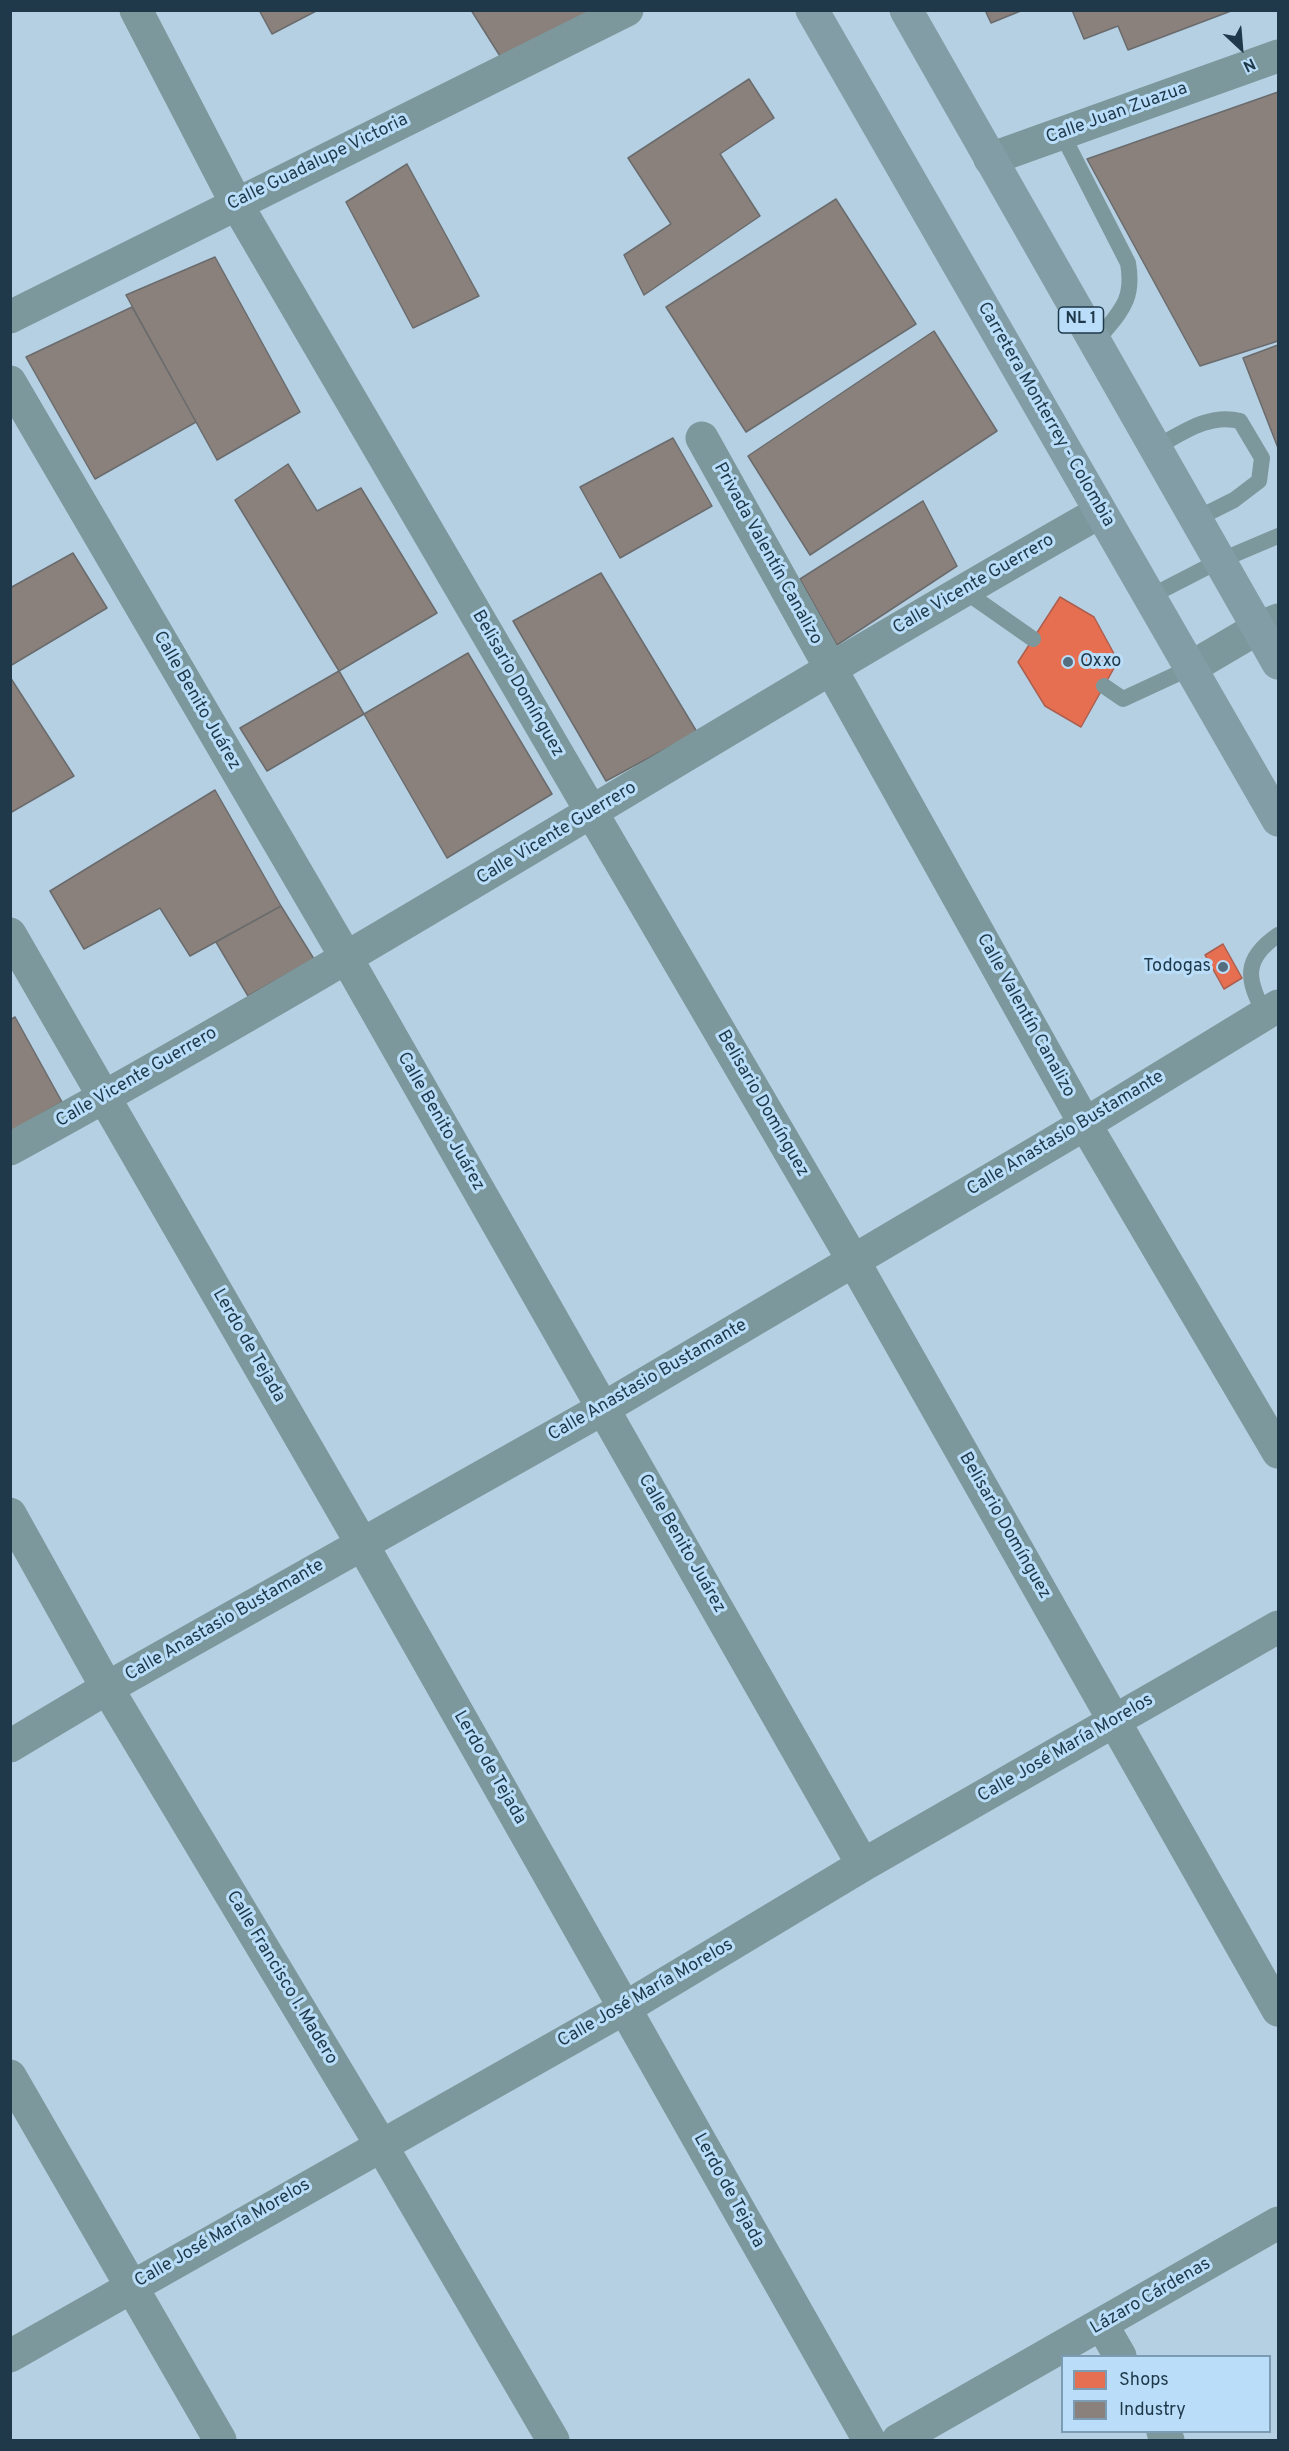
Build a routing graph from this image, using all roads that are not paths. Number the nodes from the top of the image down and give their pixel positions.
1 (136, 10) edge
2 (627, 10) edge
3 (812, 10) edge
4 (906, 10) edge
5 (1278, 56) edge
6 (1062, 134) junction
7 (990, 159) junction
8 (236, 203) junction
9 (10, 317) edge
10 (1095, 343) junction
11 (10, 382) edge
12 (702, 438) dead end
13 (1155, 448) junction
14 (1100, 512) junction
15 (1196, 519) junction
16 (1278, 536) edge
17 (1219, 561) junction
18 (963, 590) junction
19 (1149, 597) junction
20 (1268, 624) edge
21 (1033, 639) dead end
22 (1278, 663) edge
23 (1190, 668) junction
24 (832, 669) junction
25 (1104, 686) dead end
26 (592, 812) junction
27 (1278, 820) edge
28 (10, 934) edge
29 (1278, 935) edge
30 (347, 959) junction
31 (1272, 1010) edge
32 (105, 1098) junction
33 (1085, 1124) junction
34 (10, 1149) edge
35 (853, 1260) junction
36 (604, 1408) junction
37 (1278, 1452) edge
38 (10, 1514) edge
39 (362, 1544) junction
40 (1278, 1627) edge
41 (107, 1688) junction
42 (1115, 1722) junction
43 (10, 1746) edge
44 (863, 1864) junction
45 (625, 2008) junction
46 (1278, 2010) edge
47 (10, 2076) edge
48 (381, 2145) junction
49 (1278, 2223) edge
50 (131, 2286) junction
51 (1102, 2325) junction
52 (10, 2355) edge
53 (1119, 2355) edge
54 (220, 2440) edge
55 (553, 2440) edge
56 (869, 2440) edge
57 (897, 2440) edge

1 - 8 street, Belisario Domínguez
2 - 8 street, Calle Guadalupe Victoria
3 - 14 main road, Carretera Monterrey - Colombia
4 - 7 main road, NL 1
5 - 6 street, Calle Juan Zuazua
6 - 7 street, Calle Juan Zuazua
6 - 10 lane
7 - 10 main road, NL 1
8 - 9 street, Calle Guadalupe Victoria
8 - 26 street, Belisario Domínguez
10 - 13 main road, NL 1
11 - 30 street, Calle Benito Juárez
12 - 24 street, Privada Valentín Canalizo
13 - 15 main road, NL 1
13 - 15 lane
14 - 18 street, Calle Vicente Guerrero
14 - 19 main road, Carretera Monterrey - Colombia
15 - 17 main road, NL 1
16 - 17 lane
17 - 19 lane
17 - 20 main road, NL 1
18 - 21 lane
18 - 24 street, Calle Vicente Guerrero
19 - 23 main road, Carretera Monterrey - Colombia
20 - 22 main road, NL 1
20 - 23 street
23 - 25 lane
23 - 27 main road, Carretera Monterrey - Colombia
24 - 26 street, Calle Vicente Guerrero
24 - 33 street, Calle Valentín Canalizo
26 - 30 street, Calle Vicente Guerrero
26 - 35 street, Belisario Domínguez
28 - 32 street, Lerdo de Tejada
29 - 31 lane
30 - 32 street, Calle Vicente Guerrero
30 - 36 street, Calle Benito Juárez
31 - 33 street, Calle Anastasio Bustamante
32 - 34 street, Calle Vicente Guerrero
32 - 39 street, Lerdo de Tejada
33 - 35 street, Calle Anastasio Bustamante
33 - 37 street, Calle Valentín Canalizo
35 - 36 street, Calle Anastasio Bustamante
35 - 42 street, Belisario Domínguez
36 - 39 street, Calle Anastasio Bustamante
36 - 44 street, Calle Benito Juárez
38 - 41 street, Calle Francisco I. Madero
39 - 41 street, Calle Anastasio Bustamante
39 - 45 street, Lerdo de Tejada
40 - 42 street, Calle José María Morelos
41 - 43 street, Calle Anastasio Bustamante
41 - 48 street, Calle Francisco I. Madero
42 - 44 street, Calle José María Morelos
42 - 46 street, Belisario Domínguez
44 - 45 street, Calle José María Morelos
45 - 48 street, Calle José María Morelos
45 - 56 street, Lerdo de Tejada
47 - 50 street
48 - 50 street, Calle José María Morelos
48 - 55 street, Calle Francisco I. Madero
49 - 51 street, Lázaro Cárdenas
50 - 52 street, Calle José María Morelos
50 - 54 street
51 - 53 street
51 - 57 street, Lázaro Cárdenas

